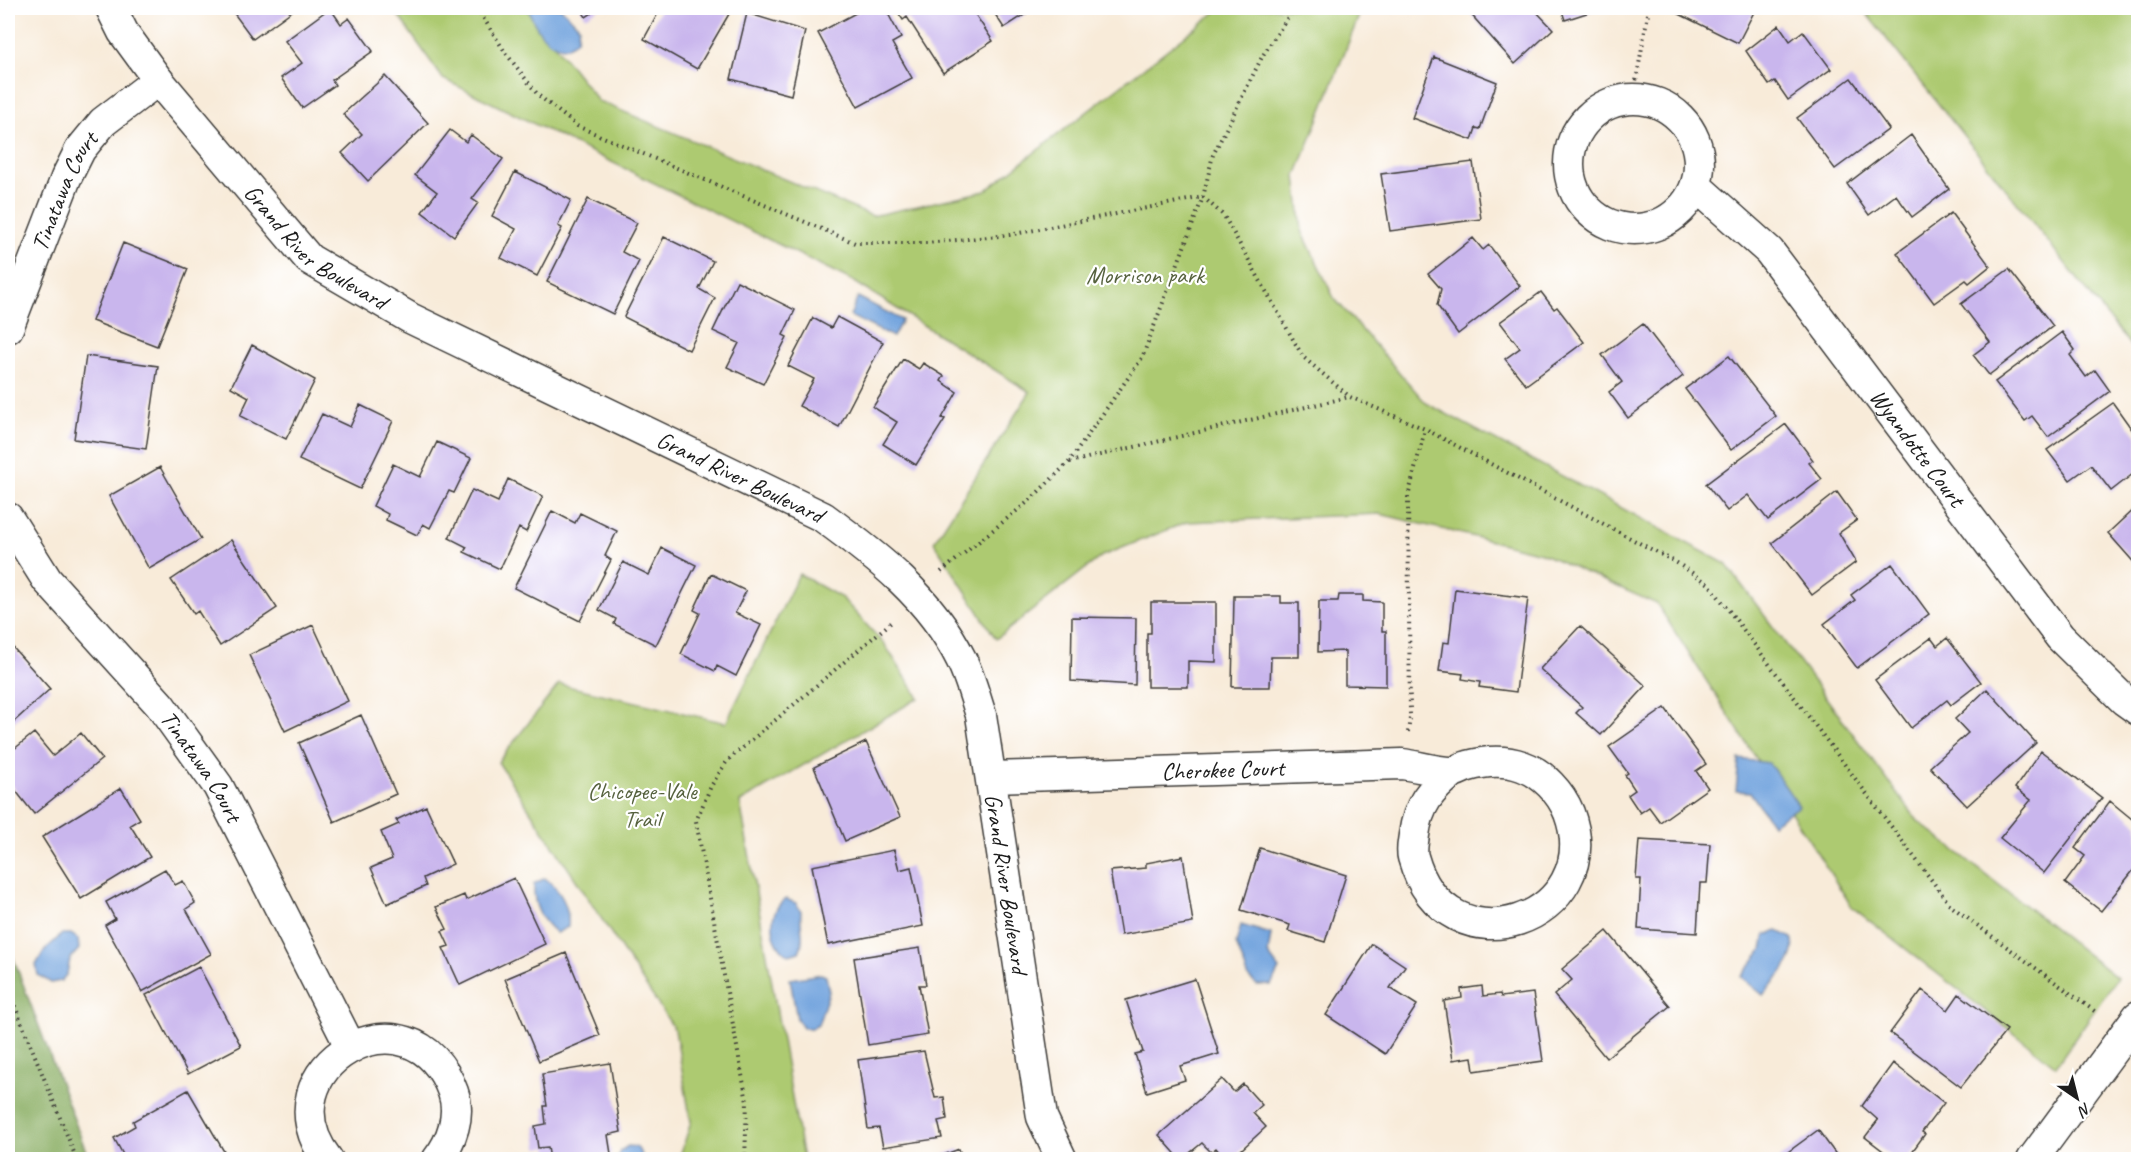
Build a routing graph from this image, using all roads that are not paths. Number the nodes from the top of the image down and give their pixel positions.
1 (111, 8) edge
2 (158, 81) junction
3 (1696, 186) junction
4 (8, 328) edge
5 (8, 518) edge
6 (2139, 710) edge
7 (1453, 772) junction
8 (992, 777) junction
9 (2132, 1025) edge
10 (350, 1046) junction
11 (328, 1160) edge
12 (437, 1160) edge
13 (1062, 1160) edge
14 (2032, 1160) edge

1 - 2 street, Grand River Boulevard
2 - 4 street, Tinatawa Court
2 - 8 street, Grand River Boulevard
3 - 3 street
3 - 6 street, Wyandotte Court
5 - 10 street, Tinatawa Court
7 - 7 street, Cherokee Court
7 - 8 street, Cherokee Court
8 - 13 street, Grand River Boulevard
9 - 14 street
10 - 11 street
10 - 12 street

